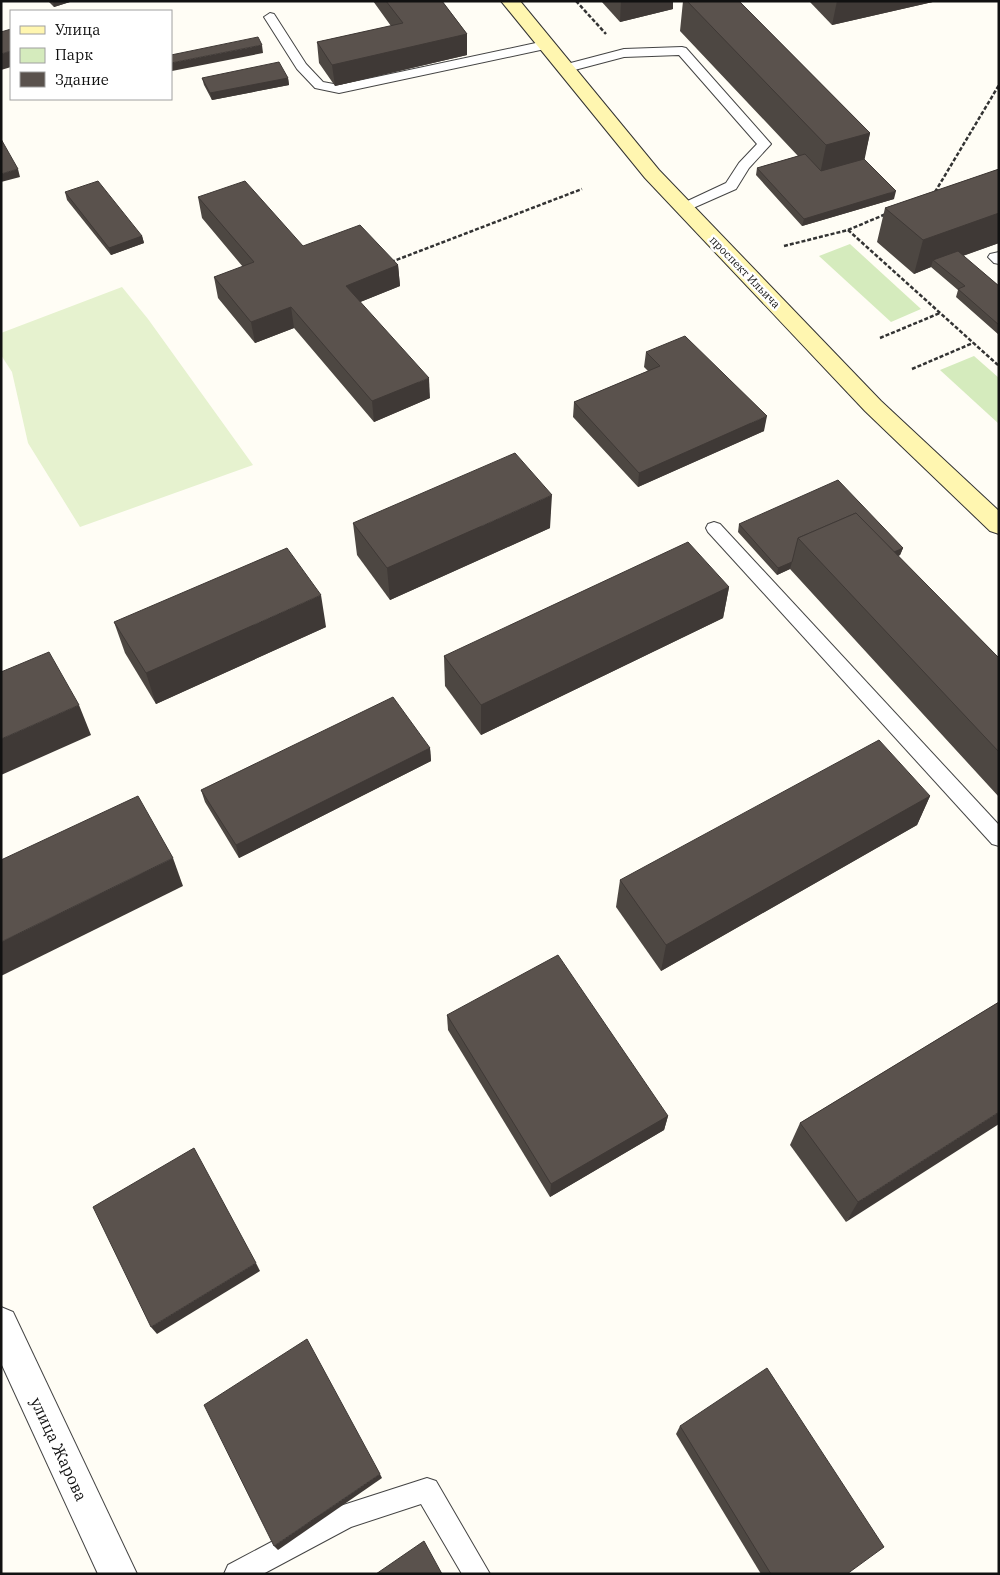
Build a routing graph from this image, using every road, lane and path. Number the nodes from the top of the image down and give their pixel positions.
1 (510, 1) edge
2 (576, 1) edge
3 (270, 17) dead end
4 (545, 44) junction
5 (624, 52) junction
6 (567, 68) junction
7 (999, 85) edge
8 (582, 189) dead end
9 (934, 194) edge
10 (684, 208) junction
11 (891, 212) edge
12 (848, 230) junction
13 (784, 246) dead end
14 (999, 256) edge
15 (999, 260) edge
16 (390, 262) edge
17 (940, 313) junction
18 (880, 338) dead end
19 (973, 343) junction
20 (999, 366) edge
21 (912, 369) dead end
22 (999, 525) edge
23 (714, 528) dead end
24 (999, 838) edge
25 (1, 1324) edge
26 (118, 1574) edge
27 (237, 1574) edge
28 (477, 1574) edge

1 - 4 street, проспект Ильича
2 - 5 path
3 - 4 lane
4 - 6 street, проспект Ильича
5 - 6 lane
5 - 10 lane
6 - 10 street, проспект Ильича
7 - 9 path
8 - 16 path
10 - 22 street, проспект Ильича
11 - 12 path
12 - 13 path
12 - 17 path
14 - 15 lane
17 - 18 path
17 - 19 path
19 - 20 path
19 - 21 path
23 - 24 lane
25 - 26 street, улица Жарова
27 - 28 lane

